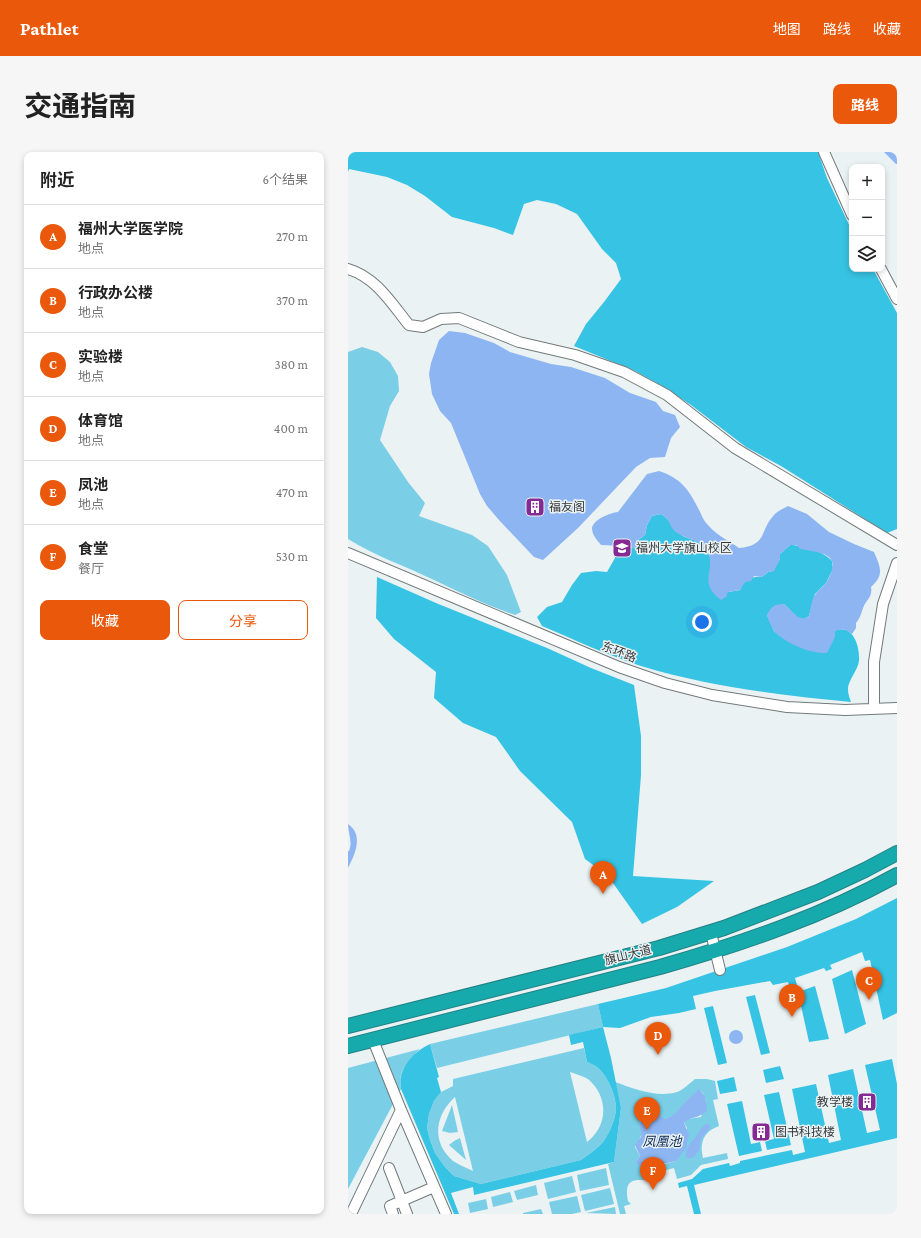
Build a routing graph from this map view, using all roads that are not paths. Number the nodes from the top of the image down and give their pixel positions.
1 (824, 152) edge
2 (849, 208) edge
3 (348, 270) edge
4 (883, 272) edge
5 (897, 298) edge
6 (897, 545) edge
7 (348, 553) edge
8 (897, 563) edge
9 (897, 708) edge
10 (874, 709) junction
11 (897, 853) edge
12 (897, 875) edge
13 (711, 933) junction
14 (715, 950) junction
15 (720, 970) dead end
16 (348, 1026) edge
17 (373, 1040) junction
18 (348, 1046) edge
19 (401, 1110) junction
20 (388, 1168) dead end
21 (434, 1188) junction
22 (402, 1201) junction
23 (351, 1214) edge
24 (393, 1214) edge
25 (407, 1214) edge
26 (446, 1214) edge

1 - 2 street
3 - 6 street
4 - 5 street
7 - 10 street, 东环路
8 - 10 street
9 - 10 street, 东环路
11 - 13 highway, 旗山大道
12 - 14 highway, 旗山大道
13 - 14 street
13 - 16 highway, 旗山大道
14 - 15 street
14 - 17 highway, 旗山大道
17 - 18 highway, 旗山大道
17 - 19 street
19 - 21 street
19 - 23 street
20 - 22 street
21 - 22 street
21 - 26 street
22 - 24 street
22 - 25 street

